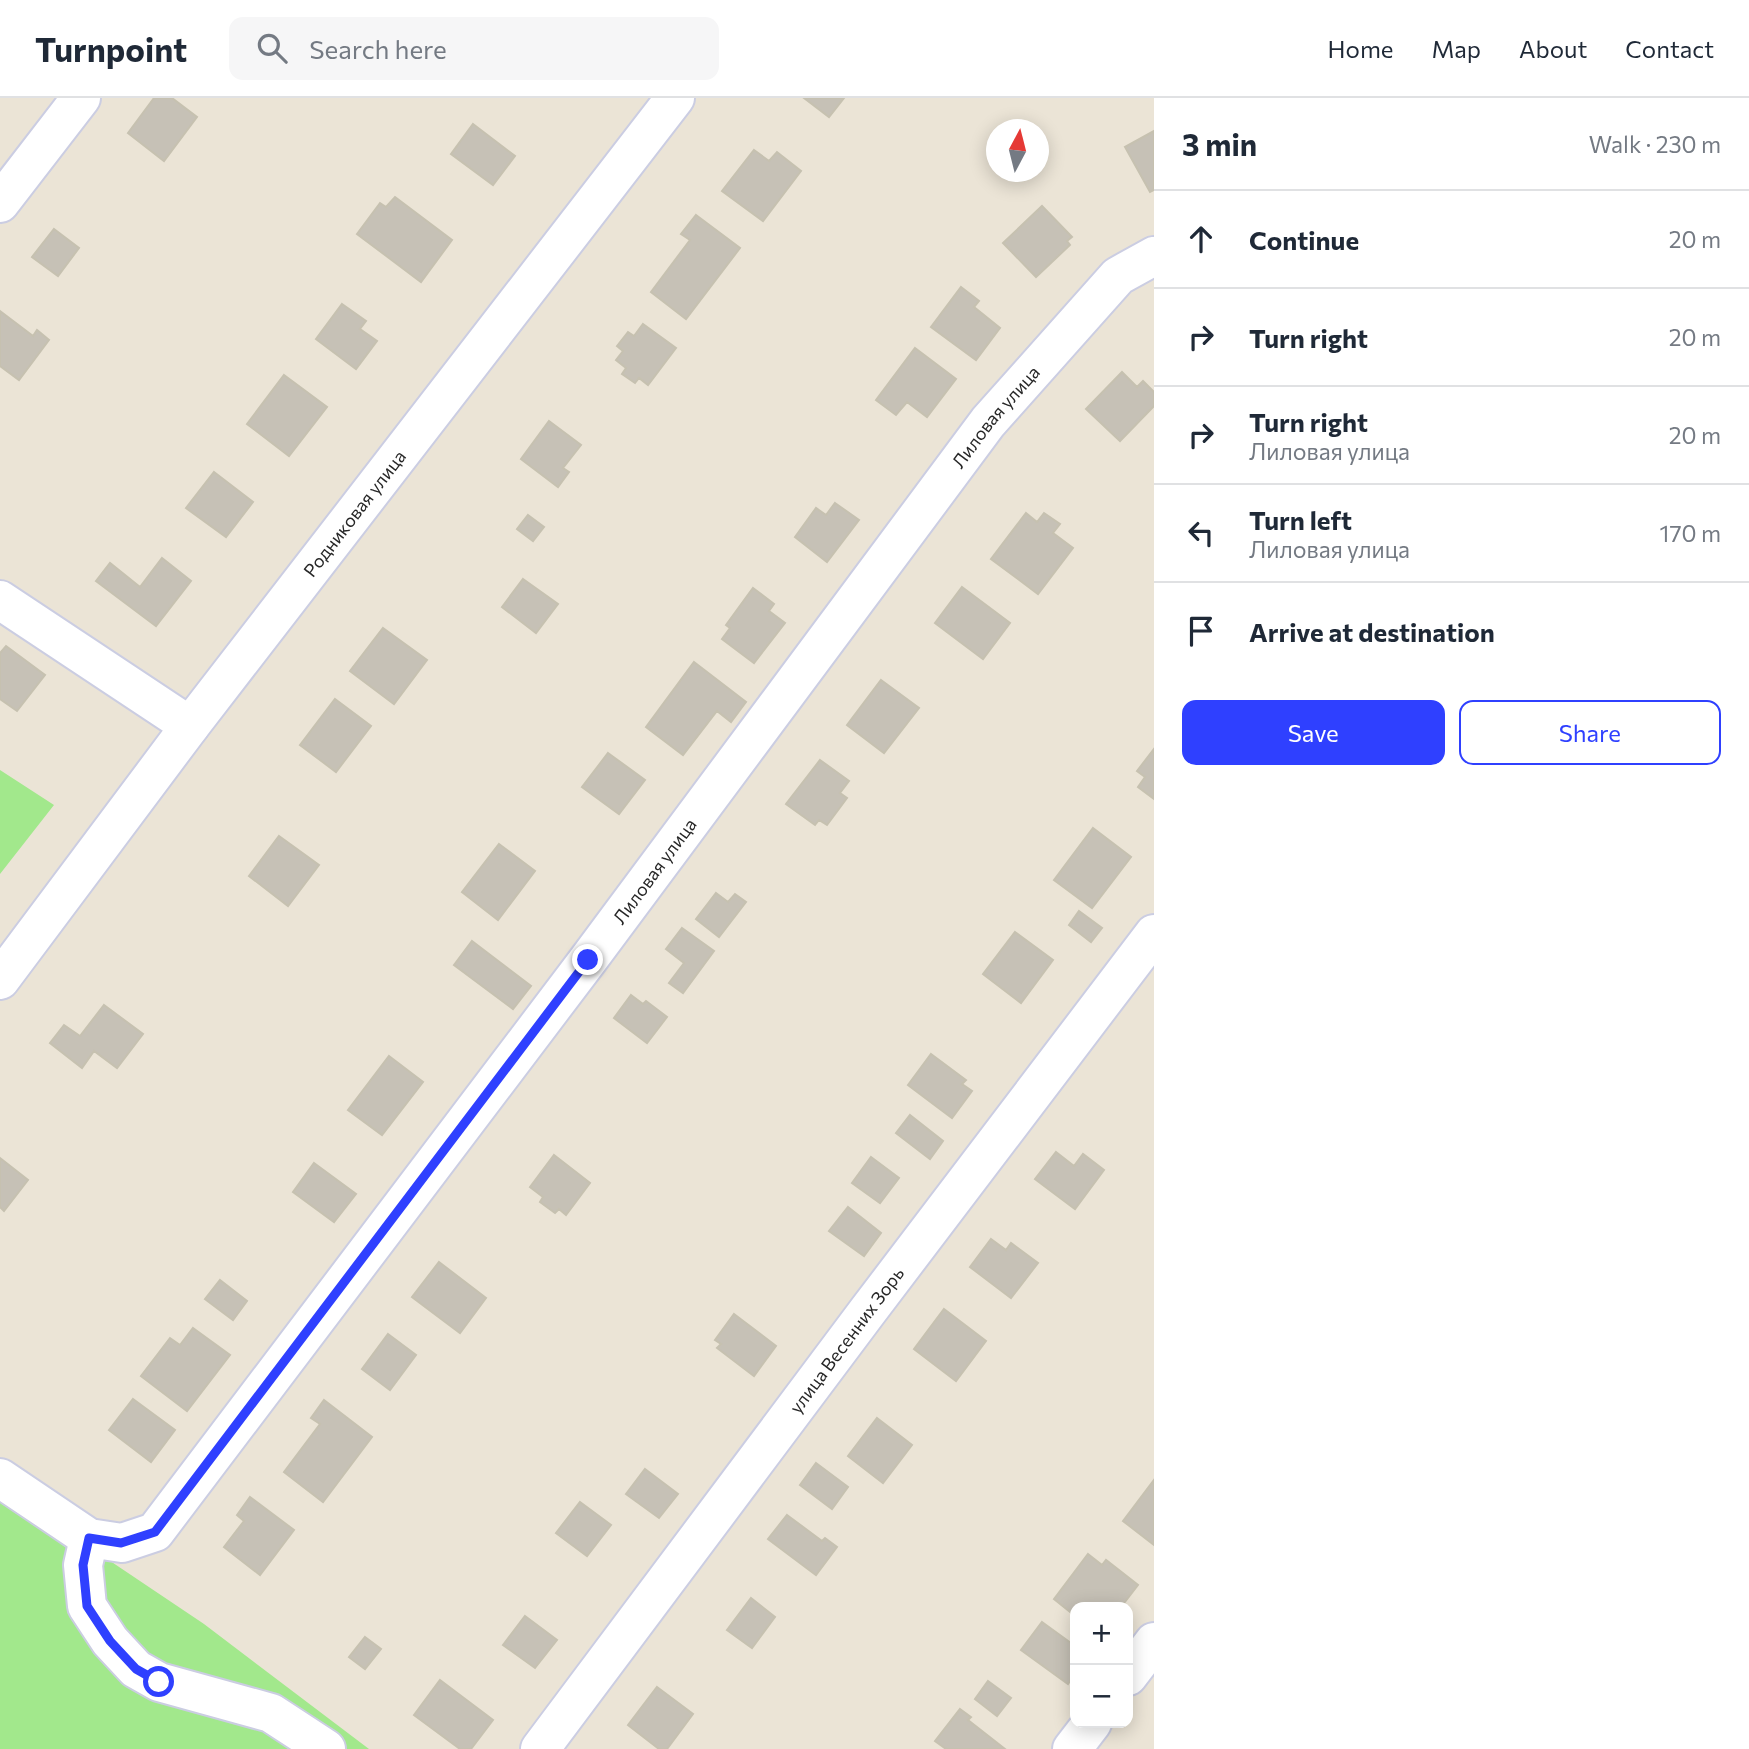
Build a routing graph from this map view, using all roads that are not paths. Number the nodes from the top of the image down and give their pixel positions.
1 (80, 98) edge
2 (675, 98) edge
3 (0, 203) edge
4 (1154, 256) edge
5 (0, 600) edge
6 (190, 726) junction
7 (1154, 934) edge
8 (0, 980) edge
9 (0, 1478) edge
10 (89, 1538) junction
11 (1154, 1642) edge
12 (1133, 1669) edge
13 (1088, 1728) edge
14 (326, 1749) edge
15 (540, 1749) edge
16 (1072, 1749) edge

1 - 3 street
2 - 6 street, Родниковая улица
4 - 10 street, Лиловая улица
5 - 6 street
6 - 8 street, Родниковая улица
7 - 15 street, улица Весенних Зорь
9 - 10 street, Лиловая улица
10 - 14 street
11 - 12 street
13 - 16 street

